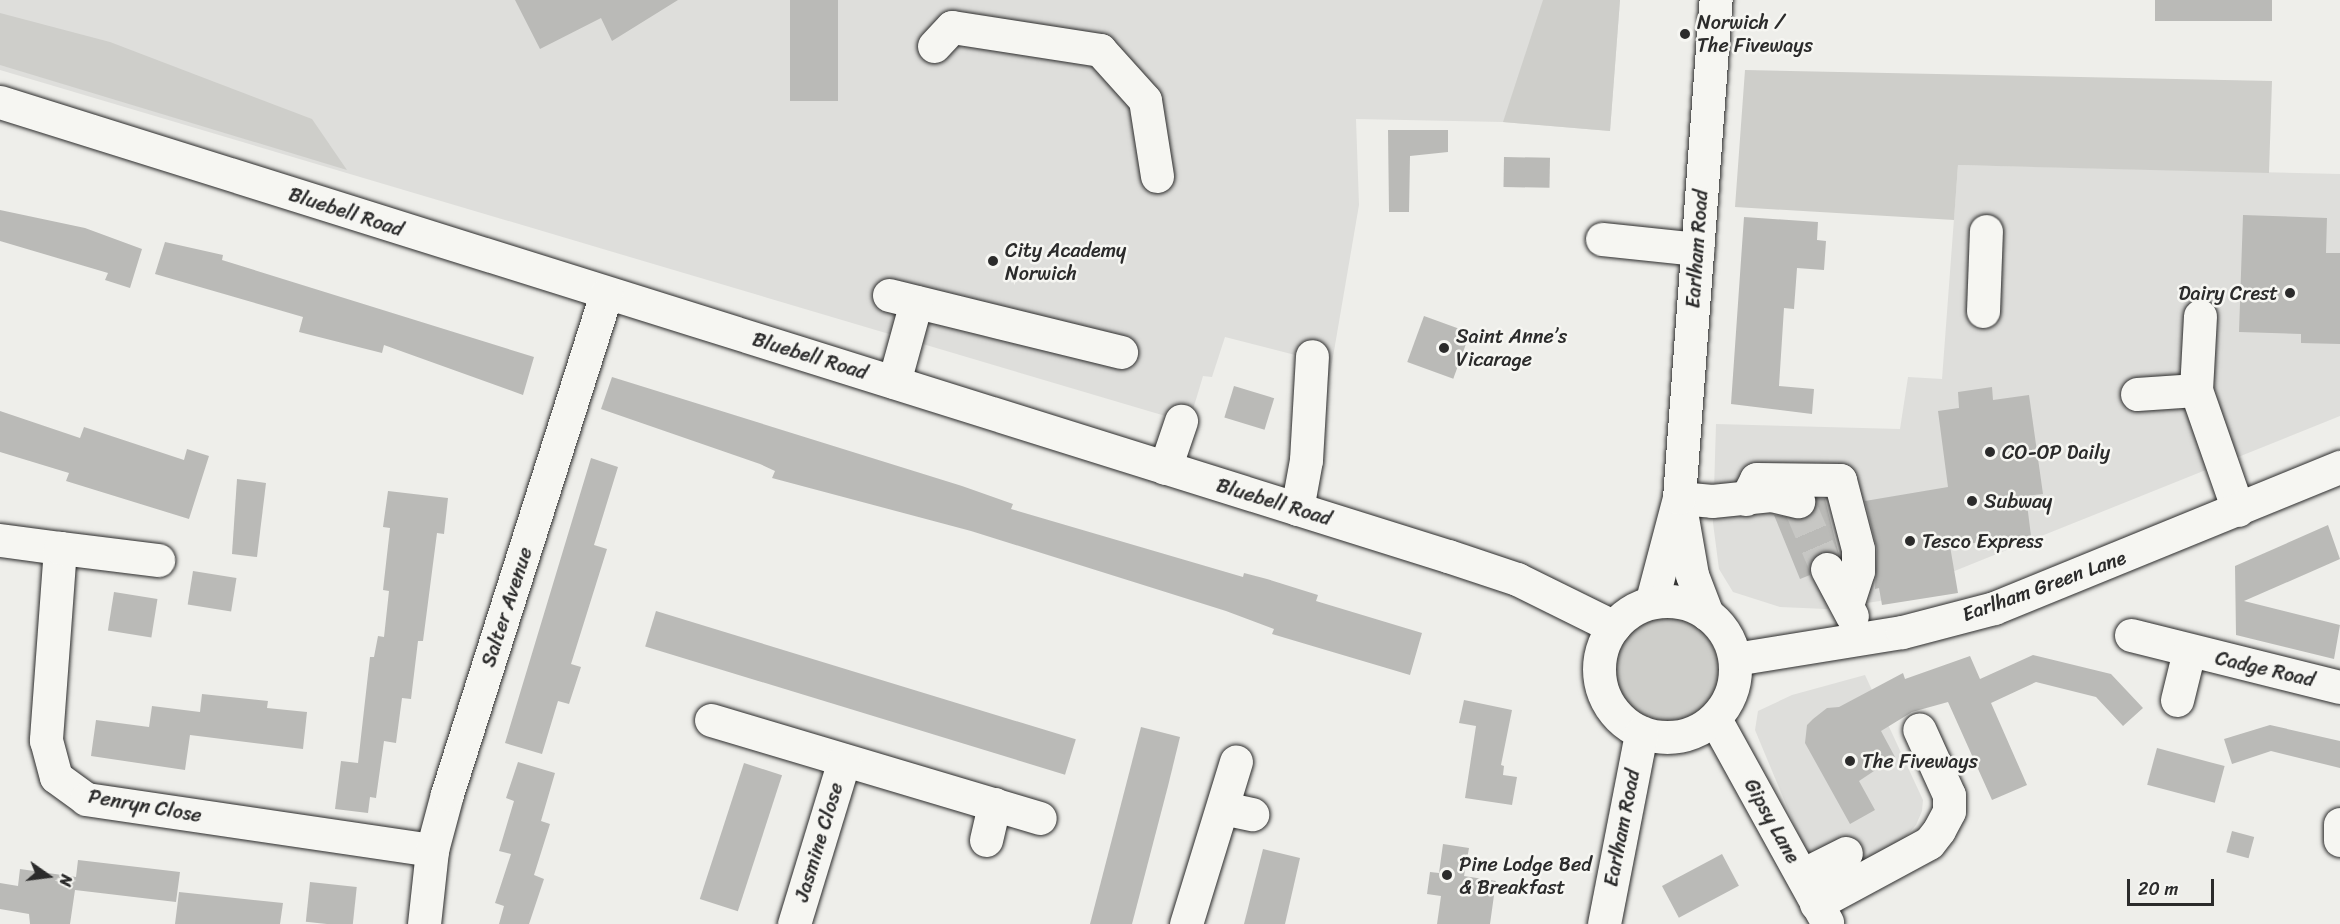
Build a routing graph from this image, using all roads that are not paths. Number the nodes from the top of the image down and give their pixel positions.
1 (1716, 0) edge
2 (934, 46) dead end
3 (0, 102) edge
4 (1157, 176) dead end
5 (1986, 231) dead end
6 (1602, 239) dead end
7 (1697, 249) junction
8 (606, 294) junction
9 (1983, 311) dead end
10 (2200, 316) dead end
11 (1121, 352) dead end
12 (1312, 356) dead end
13 (2205, 370) junction
14 (894, 382) junction
15 (2137, 394) dead end
16 (1181, 421) dead end
17 (2340, 466) edge
18 (1165, 468) junction
19 (1679, 498) junction
20 (1297, 508) junction
21 (2238, 510) junction
22 (0, 540) edge
23 (60, 548) junction
24 (158, 560) dead end
25 (1827, 569) tunnel mouth
26 (1652, 600) junction
27 (1848, 604) junction
28 (1707, 614) junction
29 (1614, 627) junction
30 (2131, 635) dead end
31 (1855, 641) junction
32 (2189, 651) junction
33 (1735, 659) junction
34 (2340, 687) edge
35 (2177, 700) dead end
36 (1715, 719) junction
37 (711, 720) dead end
38 (1919, 729) dead end
39 (1641, 733) junction
40 (844, 760) junction
41 (1236, 761) dead end
42 (994, 804) junction
43 (1040, 818) dead end
44 (2340, 824) edge
45 (986, 840) dead end
46 (2340, 840) edge
47 (432, 850) junction
48 (1846, 853) dead end
49 (1802, 875) junction
50 (1822, 914) edge
51 (424, 924) edge
52 (794, 924) edge
53 (1186, 924) edge
54 (1604, 924) edge

1 - 7 street, Earlham Road
2 - 4 street
3 - 8 street, Bluebell Road
5 - 9 street
6 - 7 street
7 - 19 street, Earlham Road
8 - 14 street, Bluebell Road
8 - 47 street, Salter Avenue
10 - 13 street
11 - 14 street
12 - 20 street
13 - 15 street
13 - 21 street
14 - 18 street, Bluebell Road
16 - 18 street
17 - 21 street, Earlham Green Lane
18 - 20 street, Bluebell Road
19 - 26 street, Earlham Road
19 - 27 street
19 - 28 street, Earlham Road
20 - 29 street, Bluebell Road
21 - 31 street, Earlham Green Lane
22 - 23 street
23 - 24 street
23 - 47 street, Penryn Close
25 - 27 street
26 - 28 street
26 - 29 street
27 - 31 street
28 - 33 street
29 - 39 street
30 - 32 street, Cadge Road
31 - 33 street, Earlham Green Lane
32 - 34 street, Cadge Road
32 - 35 street, Cadge Road
33 - 36 street
36 - 39 street
36 - 49 street, Gipsy Lane
37 - 40 street, Jasmine Close
38 - 50 street
39 - 54 street, Earlham Road
40 - 42 street, Jasmine Close
40 - 52 street, Jasmine Close
41 - 53 street
42 - 43 street, Jasmine Close
42 - 45 street
44 - 46 street
47 - 51 street, Salter Avenue
48 - 49 street
49 - 50 street, Gipsy Lane

